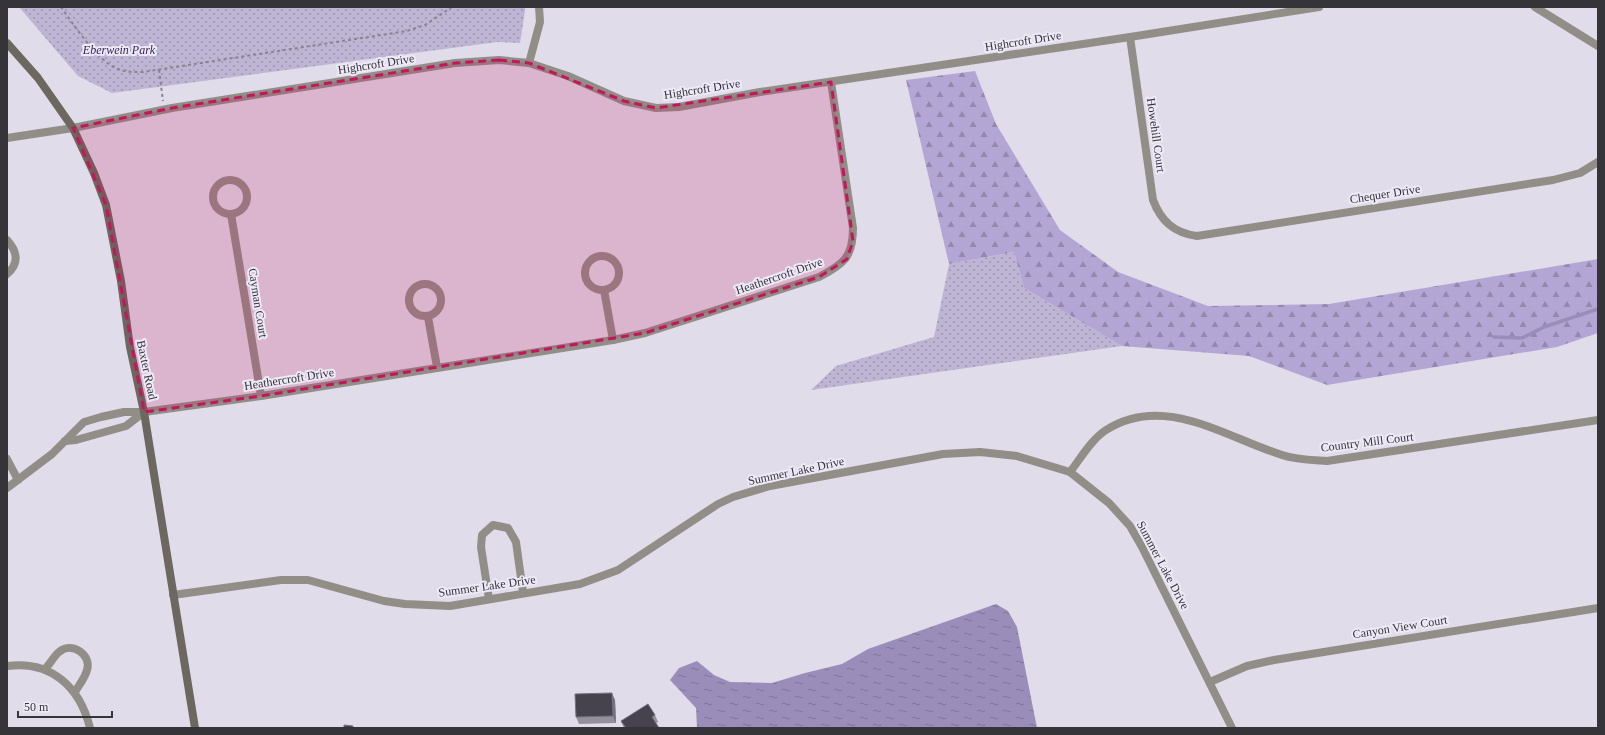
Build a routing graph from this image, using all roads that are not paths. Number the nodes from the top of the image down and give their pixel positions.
1 (539, 7) edge
2 (1319, 7) edge
3 (1535, 7) edge
4 (1130, 37) junction
5 (7, 43) edge
6 (1598, 46) edge
7 (529, 63) junction
8 (831, 82) junction
9 (73, 128) junction
10 (7, 138) edge
11 (1598, 162) edge
12 (231, 214) junction
13 (1173, 229) joint
14 (7, 240) edge
15 (7, 274) edge
16 (604, 290) junction
17 (428, 317) junction
18 (613, 340) junction
19 (437, 367) junction
20 (261, 396) junction
21 (144, 412) junction
22 (1598, 420) edge
23 (65, 440) junction
24 (7, 459) edge
25 (1070, 472) junction
26 (18, 480) junction
27 (7, 488) edge
28 (523, 592) junction
29 (173, 595) junction
30 (489, 599) junction
31 (1598, 608) edge
32 (7, 666) edge
33 (45, 669) junction
34 (1210, 682) junction
35 (75, 692) junction
36 (90, 728) edge
37 (195, 728) edge
38 (1232, 728) edge

1 - 7 street
2 - 4 street, Highcroft Drive
3 - 6 street
4 - 8 street, Highcroft Drive
4 - 13 street, Howehill Court
5 - 9 main road, Baxter Road
7 - 8 street, Highcroft Drive
7 - 9 street, Highcroft Drive
8 - 18 street, Heathercroft Drive
9 - 10 street, Highcroft Drive
9 - 21 main road, Baxter Road
11 - 13 street, Chequer Drive
12 - 12 street
12 - 20 street, Cayman Court
14 - 15 street
16 - 16 street
16 - 18 street
17 - 17 street
17 - 19 street
18 - 19 street, Heathercroft Drive
19 - 20 street, Heathercroft Drive
20 - 21 street, Heathercroft Drive
21 - 23 street
21 - 23 street, Heathercroft Drive
21 - 29 main road, Baxter Road
22 - 25 street, Country Mill Court
23 - 26 street, Heathercroft Drive
24 - 26 street
25 - 28 street, Summer Lake Drive
25 - 34 street, Summer Lake Drive
26 - 27 street, Heathercroft Drive
28 - 30 street, Summer Lake Drive
28 - 30 street
29 - 30 street, Summer Lake Drive
29 - 37 main road, Baxter Road
31 - 34 street, Canyon View Court
32 - 33 street
33 - 35 street
33 - 35 street
34 - 38 street, Summer Lake Drive
35 - 36 street

